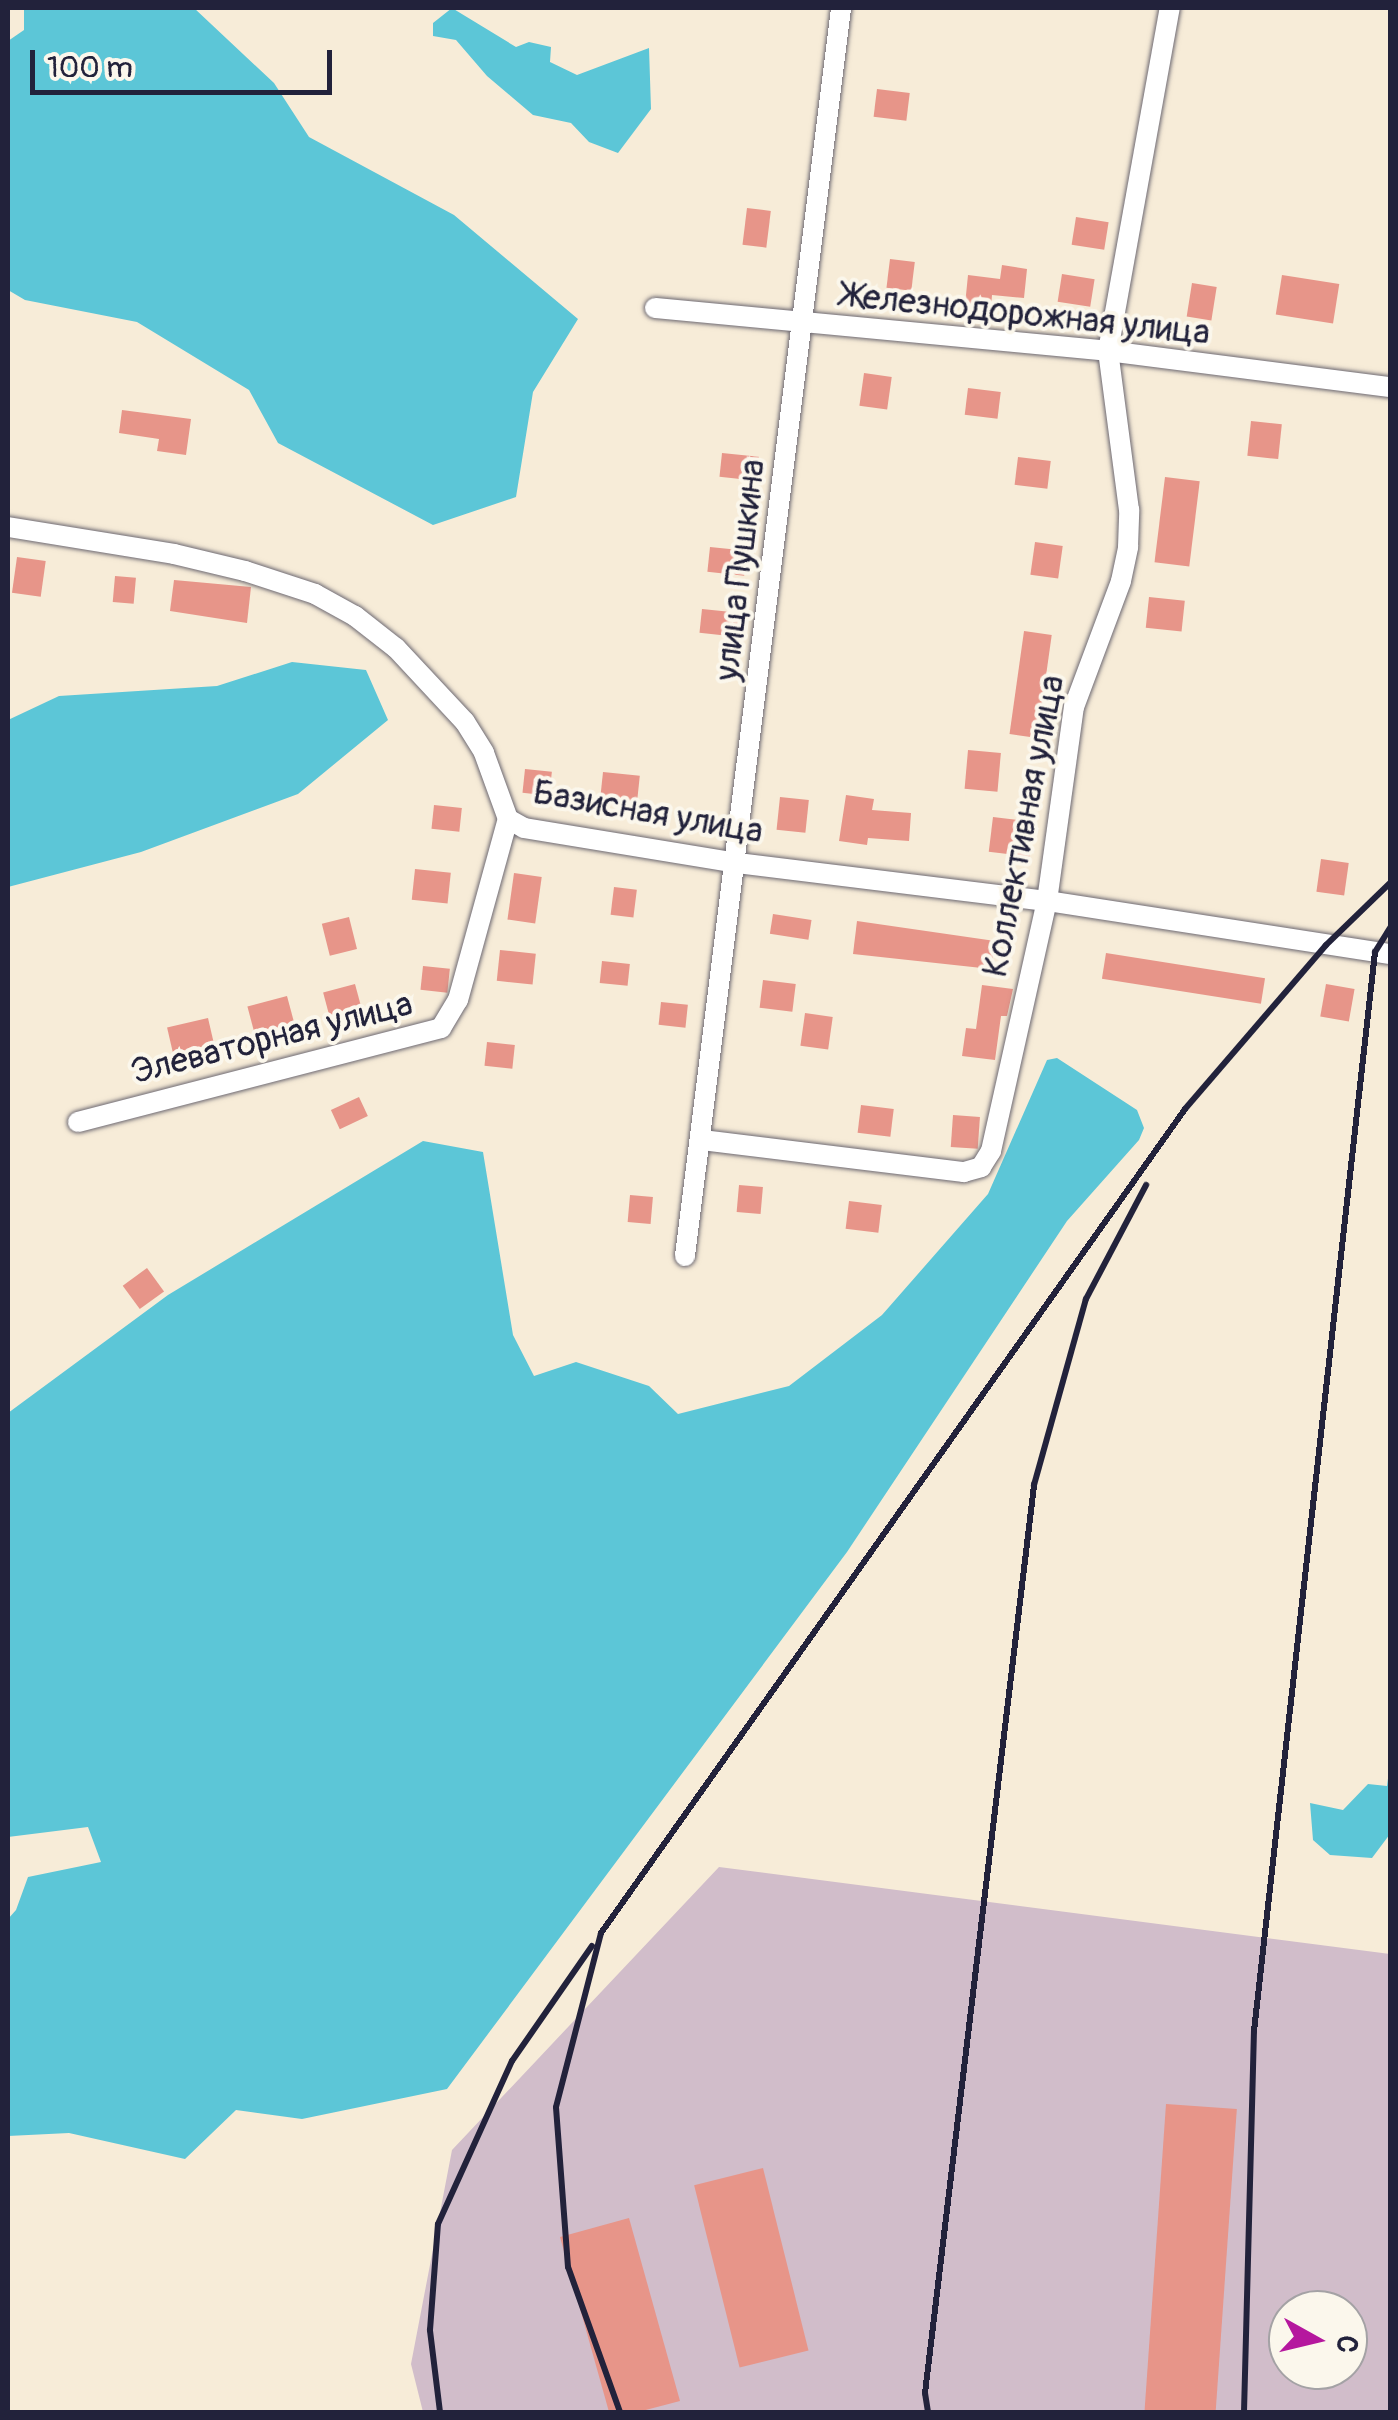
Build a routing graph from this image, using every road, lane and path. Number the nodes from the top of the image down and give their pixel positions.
1 (841, 8) edge
2 (1170, 8) edge
3 (654, 308) dead end
4 (802, 325) junction
5 (1108, 350) junction
6 (1390, 387) edge
7 (8, 527) edge
8 (508, 818) junction
9 (738, 863) junction
10 (1047, 901) junction
11 (1390, 954) edge
12 (78, 1122) dead end
13 (702, 1140) junction
14 (685, 1256) dead end

1 - 4 street, улица Пушкина
2 - 5 street, Коллективная улица
3 - 4 street, Железнодорожная улица
4 - 5 street, Железнодорожная улица
4 - 9 street, улица Пушкина
5 - 6 street, Железнодорожная улица
5 - 10 street, Коллективная улица
7 - 8 street, Базисная улица
8 - 9 street, Базисная улица
8 - 12 street, Элеваторная улица
9 - 10 street, Базисная улица
9 - 13 street, улица Пушкина
10 - 11 street, Базисная улица
10 - 13 street, Коллективная улица
13 - 14 street, улица Пушкина

